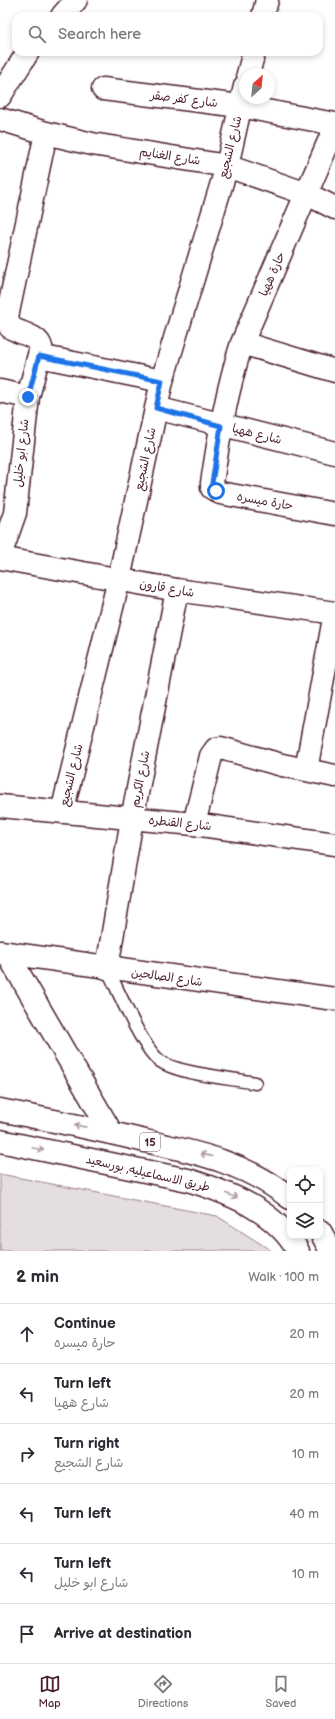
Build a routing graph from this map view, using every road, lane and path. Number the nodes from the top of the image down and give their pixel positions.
1 (76, 0) edge
2 (267, 0) edge
3 (66, 12) edge
4 (264, 12) edge
5 (25, 56) edge
6 (253, 56) edge
7 (250, 68) edge
8 (103, 90) dead end
9 (0, 96) edge
10 (239, 96) edge
11 (241, 104) edge
12 (268, 104) edge
13 (0, 119) edge
14 (335, 125) edge
15 (46, 133) junction
16 (226, 166) junction
17 (307, 194) junction
18 (335, 208) edge
19 (7, 281) edge
20 (242, 343) junction
21 (39, 356) junction
22 (335, 371) edge
23 (162, 381) junction
24 (0, 391) edge
25 (28, 397) junction
26 (156, 408) junction
27 (221, 426) junction
28 (335, 453) edge
29 (335, 514) edge
30 (0, 557) edge
31 (119, 579) junction
32 (177, 590) junction
33 (335, 613) edge
34 (306, 770) junction
35 (335, 776) edge
36 (0, 806) edge
37 (62, 812) junction
38 (132, 819) junction
39 (194, 824) junction
40 (335, 844) edge
41 (4, 952) edge
42 (107, 968) junction
43 (335, 999) edge
44 (255, 1083) dead end
45 (0, 1110) edge
46 (111, 1132) junction
47 (0, 1141) edge
48 (287, 1196) edge
49 (323, 1236) edge
50 (298, 1251) edge
51 (331, 1251) edge

1 - 3 main road
2 - 4 main road
5 - 9 main road
6 - 7 main road
8 - 10 main road, شارع كفر صقر
11 - 16 main road, شارع الشجيع
12 - 14 main road, شارع كفر صقر
13 - 15 main road, شارع الغنايم
14 - 17 main road, حارة ههيا
15 - 16 main road, شارع الغنايم
15 - 19 main road, شارع ابو خليل
16 - 17 main road, شارع الغنايم
16 - 23 main road, شارع الشجيع
17 - 18 main road, شارع الغنايم
17 - 20 main road, حارة ههيا
19 - 21 main road, شارع ابو خليل
20 - 22 main road
20 - 27 main road, حارة ههيا
21 - 23 main road
21 - 25 main road, شارع ابو خليل
23 - 26 main road, شارع الشجيع
24 - 25 main road
25 - 30 main road, شارع ابو خليل
26 - 27 main road, شارع ههيا
26 - 31 main road, شارع الشجيع
27 - 28 main road, شارع ههيا
27 - 29 main road, حارة ميسره
30 - 31 main road, شارع قارون
31 - 32 main road, شارع قارون
31 - 37 main road, شارع الشجيع
32 - 33 main road, شارع قارون
32 - 38 main road, شارع الكريم
33 - 34 main road
34 - 35 main road
34 - 39 main road
36 - 37 main road, شارع القنطره
37 - 38 main road, شارع القنطره
38 - 39 main road, شارع القنطره
38 - 42 main road, شارع الكريم
39 - 40 main road, شارع القنطره
41 - 42 main road, شارع الصالحين
41 - 46 main road
42 - 43 main road, شارع الصالحين
42 - 44 lane
46 -> 45 main road, 15
48 -> 46 main road, 15
47 -> 50 main road, طريق الاسماعيليه, بورسعيد
49 - 51 main road

